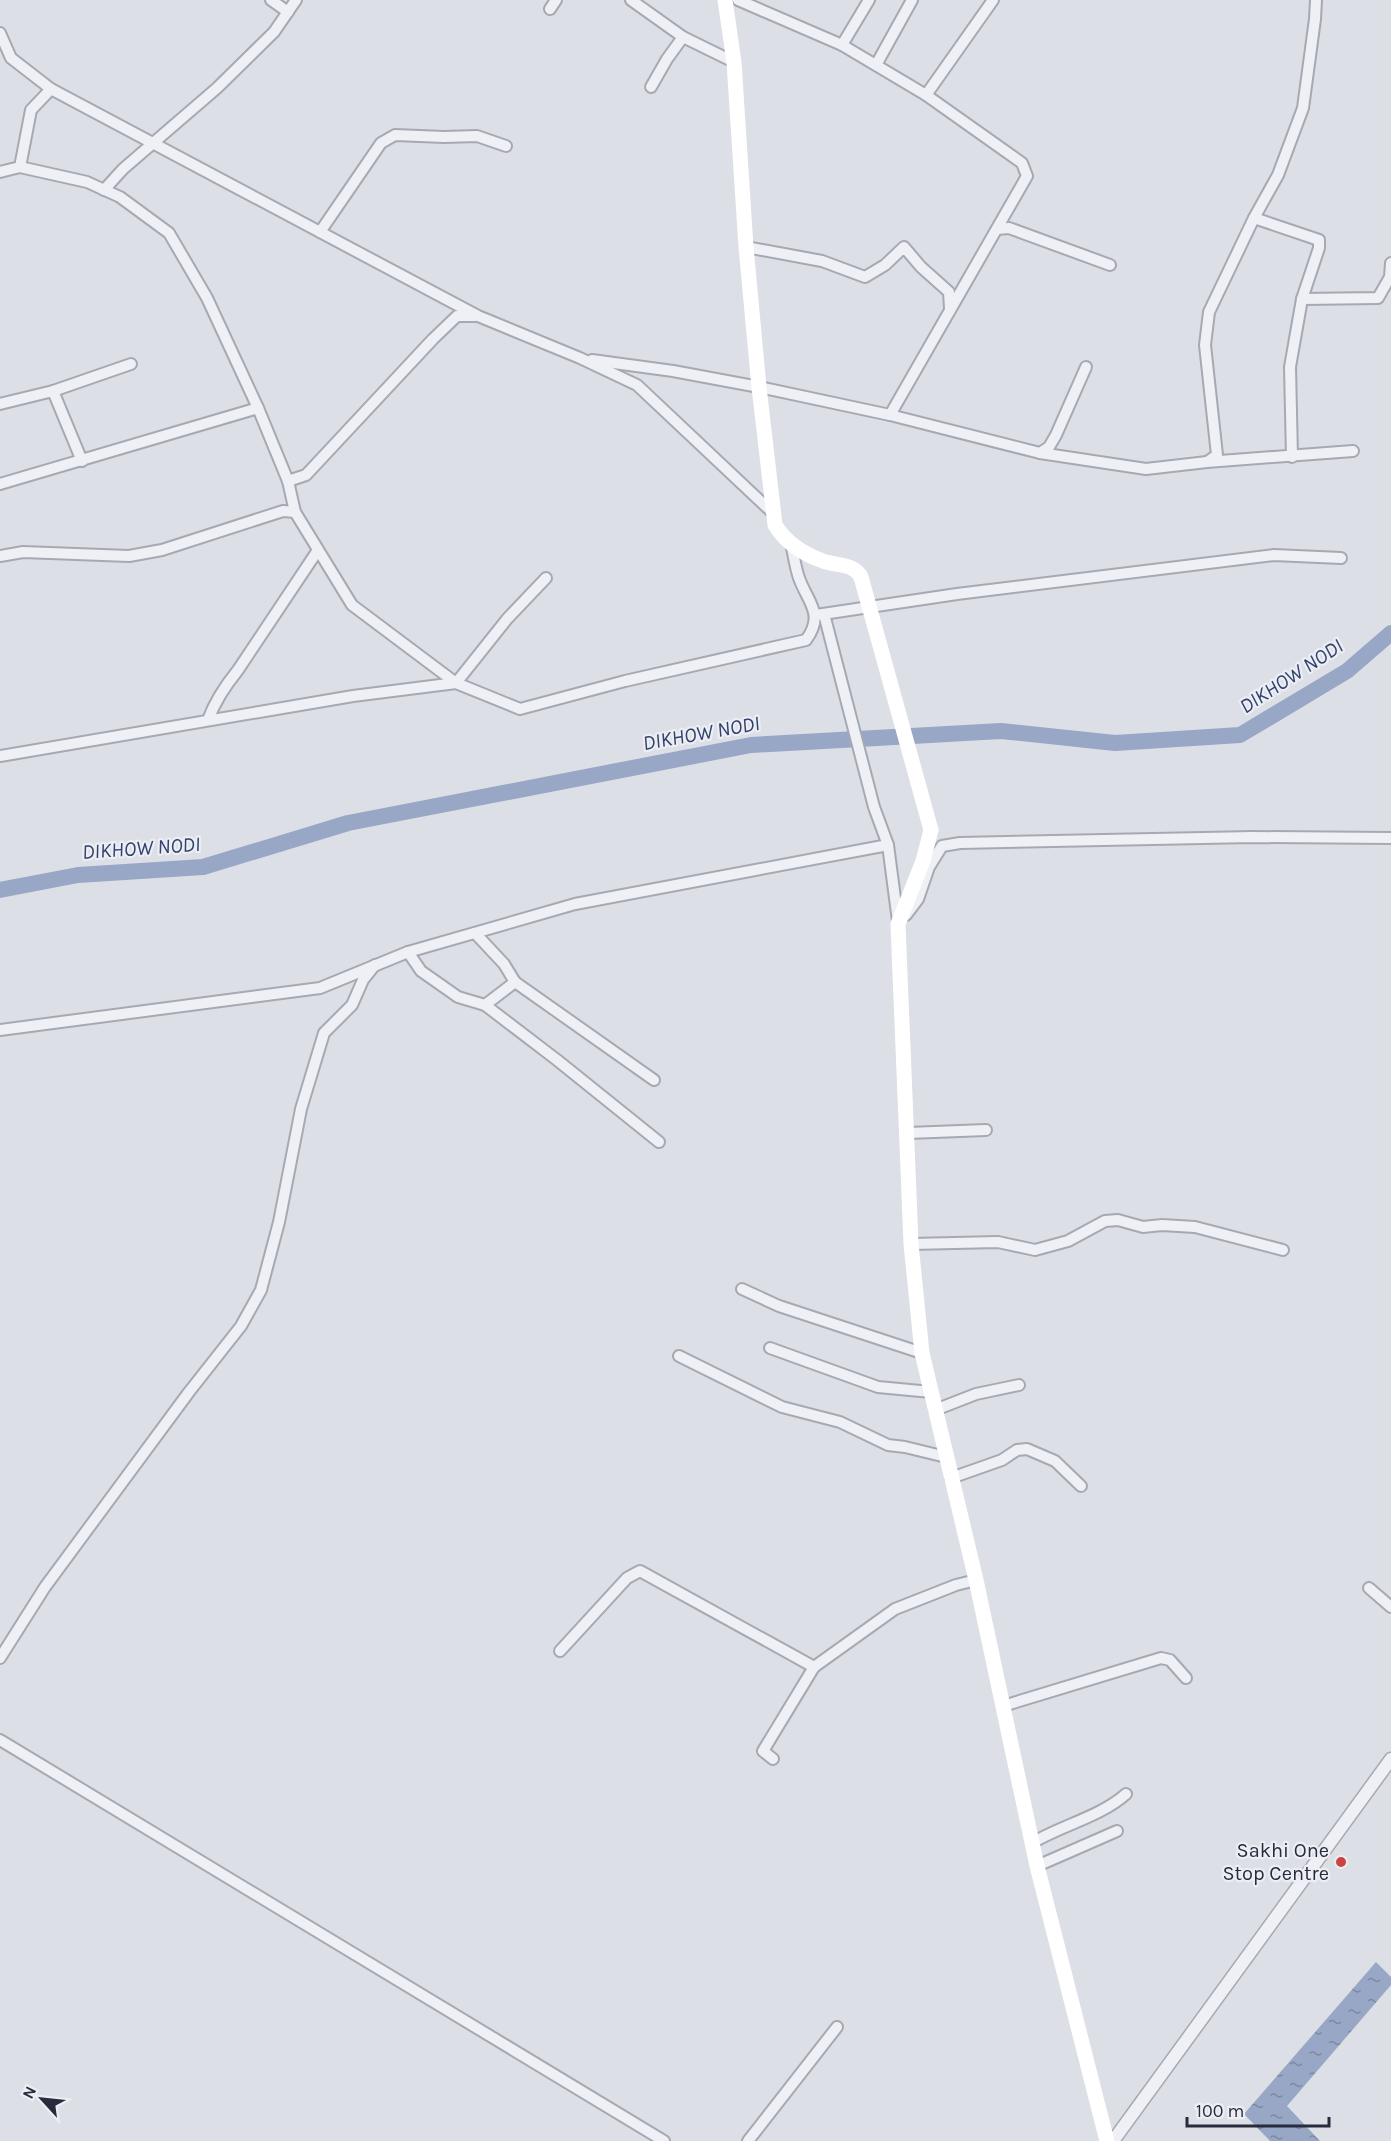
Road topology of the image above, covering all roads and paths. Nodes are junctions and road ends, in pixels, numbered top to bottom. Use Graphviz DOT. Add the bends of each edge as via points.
graph roads {
  1 [pos="270,0"];
  2 [pos="296,0"];
  3 [pos="631,0"];
  4 [pos="725,0"];
  5 [pos="738,0"];
  6 [pos="869,0"];
  7 [pos="912,0"];
  8 [pos="993,0"];
  9 [pos="1316,0"];
  10 [pos="288,12"];
  11 [pos="0,33"];
  12 [pos="683,37"];
  13 [pos="842,45"];
  14 [pos="734,62"];
  15 [pos="876,65"];
  16 [pos="651,87"];
  17 [pos="51,89"];
  18 [pos="926,95"];
  19 [pos="154,142"];
  20 [pos="506,146"];
  21 [pos="20,167"];
  22 [pos="0,172"];
  23 [pos="104,190"];
  24 [pos="1254,218"];
  25 [pos="998,229"];
  26 [pos="320,232"];
  27 [pos="746,247"];
  28 [pos="1391,263"];
  29 [pos="1110,265"];
  30 [pos="1302,299"];
  31 [pos="950,308"];
  32 [pos="478,316"];
  33 [pos="580,358"];
  34 [pos="131,364"];
  35 [pos="1086,367"];
  36 [pos="759,387"];
  37 [pos="53,391"];
  38 [pos="0,404"];
  39 [pos="258,408"];
  40 [pos="890,415"];
  41 [pos="1353,451"];
  42 [pos="1040,453"];
  43 [pos="1292,457"];
  44 [pos="82,461"];
  45 [pos="1207,462"];
  46 [pos="288,481"];
  47 [pos="0,484"];
  48 [pos="295,512"];
  49 [pos="774,514"];
  50 [pos="791,544"];
  51 [pos="318,550"];
  52 [pos="0,556"];
  53 [pos="1341,558"];
  54 [pos="546,578"];
  55 [pos="820,615"];
  56 [pos="456,683"];
  57 [pos="208,720"];
  58 [pos="0,756"];
  59 [pos="1391,838"];
  60 [pos="888,844"];
  61 [pos="898,924"];
  62 [pos="475,933"];
  63 [pos="408,952"];
  64 [pos="376,965"];
  65 [pos="515,982"];
  66 [pos="485,1005"];
  67 [pos="0,1030"];
  68 [pos="654,1080"];
  69 [pos="986,1130"];
  70 [pos="908,1133"];
  71 [pos="659,1142"];
  72 [pos="911,1244"];
  73 [pos="1283,1250"];
  74 [pos="742,1289"];
  75 [pos="770,1348"];
  76 [pos="922,1353"];
  77 [pos="679,1356"];
  78 [pos="1019,1384"];
  79 [pos="931,1392"];
  80 [pos="935,1410"];
  81 [pos="945,1457"];
  82 [pos="951,1478"];
  83 [pos="1081,1486"];
  84 [pos="976,1580"];
  85 [pos="1369,1588"];
  86 [pos="1391,1607"];
  87 [pos="560,1651"];
  88 [pos="0,1658"];
  89 [pos="814,1667"];
  90 [pos="1186,1678"];
  91 [pos="1003,1706"];
  92 [pos="0,1740"];
  93 [pos="773,1759"];
  94 [pos="1391,1759"];
  95 [pos="1126,1794"];
  96 [pos="1117,1831"];
  97 [pos="1032,1843"];
  98 [pos="1037,1866"];
  99 [pos="837,2027"];
  100 [pos="664,2141"];
  101 [pos="748,2141"];
  102 [pos="1107,2141"];
  103 [pos="1113,2141"];
  1 -- 10 [label="street"];
  2 -- 10 [label="street"];
  3 -- 12 [label="street"];
  4 -- 14 [label="main road"];
  5 -- 13 [label="street"];
  6 -- 13 [label="street"];
  7 -- 15 [label="street"];
  8 -- 18 [label="street"];
  9 -- 24 [label="street" via="1303,108 1278,175"];
  10 -- 19 [label="street" via="274,32 218,88"];
  11 -- 17 [label="street" via="10,58"];
  12 -- 14 [label="street"];
  12 -- 16 [label="street"];
  13 -- 15 [label="street"];
  14 -- 27 [label="main road"];
  15 -- 18 [label="street"];
  17 -- 19 [label="street"];
  17 -- 21 [label="street" via="31,110"];
  18 -- 25 [label="street" via="1022,163 1028,176"];
  19 -- 23 [label="street"];
  19 -- 26 [label="street"];
  20 -- 26 [label="street" via="477,136 395,135 381,143"];
  21 -- 22 [label="street"];
  21 -- 23 [label="street" via="87,182"];
  23 -- 39 [label="street" via="169,233 207,298"];
  24 -- 30 [label="street" via="1318,240 1319,248"];
  24 -- 45 [label="street" via="1209,312 1205,345 1217,455"];
  25 -- 29 [label="street" via="1009,228"];
  25 -- 31 [label="street"];
  26 -- 32 [label="street"];
  27 -- 31 [label="street" via="822,261 865,277 904,248 949,292"];
  27 -- 36 [label="main road"];
  28 -- 30 [label="street" via="1390,278 1378,298"];
  30 -- 43 [label="street" via="1290,367"];
  31 -- 40 [label="street"];
  32 -- 33 [label="street"];
  32 -- 46 [label="street" via="457,316 306,475"];
  33 -- 36 [label="street"];
  33 -- 49 [label="street" via="637,385"];
  34 -- 37 [label="street"];
  35 -- 42 [label="street" via="1056,435"];
  36 -- 40 [label="street"];
  36 -- 49 [label="main road"];
  37 -- 38 [label="street"];
  37 -- 44 [label="street"];
  39 -- 44 [label="street"];
  39 -- 46 [label="street"];
  40 -- 42 [label="street"];
  41 -- 43 [label="street"];
  42 -- 45 [label="street" via="1146,470"];
  43 -- 45 [label="street"];
  44 -- 47 [label="street"];
  46 -- 48 [label="street"];
  48 -- 51 [label="street"];
  48 -- 52 [label="street" via="283,511 162,550 129,556 23,552"];
  49 -- 50 [label="main road" via="775,525"];
  50 -- 55 [label="street" via="799,578"];
  50 -- 61 [label="main road, bridge" via="825,562 853,569 861,578 931,830"];
  51 -- 56 [label="street" via="352,605"];
  51 -- 57 [label="street" via="225,686"];
  53 -- 55 [label="street" via="1274,555"];
  54 -- 56 [label="street"];
  55 -- 56 [label="street" via="807,640 520,709"];
  55 -- 60 [label="street" via="827,627 874,807"];
  56 -- 57 [label="street"];
  57 -- 58 [label="street"];
  59 -- 61 [label="street" via="1253,837 942,846 929,867 918,899"];
  60 -- 61 [label="street"];
  60 -- 62 [label="street" via="575,904"];
  61 -- 70 [label="main road"];
  62 -- 63 [label="street"];
  62 -- 65 [label="street"];
  63 -- 64 [label="street"];
  63 -- 66 [label="street" via="422,971 458,997"];
  64 -- 67 [label="street" via="320,988"];
  64 -- 88 [label="street" via="363,980 352,1005 324,1032 301,1109 261,1290 241,1326 45,1587"];
  65 -- 66 [label="street"];
  65 -- 68 [label="street"];
  66 -- 71 [label="street"];
  69 -- 70 [label="street"];
  70 -- 72 [label="main road"];
  72 -- 73 [label="street" via="998,1242 1035,1250 1068,1241 1105,1221 1118,1220 1143,1227 1195,1227"];
  72 -- 76 [label="main road"];
  74 -- 76 [label="street" via="778,1306"];
  75 -- 79 [label="street" via="878,1387"];
  76 -- 79 [label="main road"];
  77 -- 81 [label="street" via="782,1407 840,1422 888,1446"];
  78 -- 80 [label="street" via="976,1394"];
  79 -- 80 [label="main road"];
  80 -- 81 [label="main road"];
  81 -- 82 [label="main road"];
  82 -- 83 [label="street" via="1027,1449 1055,1461"];
  82 -- 84 [label="main road"];
  84 -- 89 [label="street" via="895,1609"];
  84 -- 91 [label="main road"];
  85 -- 86 [label="street"];
  87 -- 89 [label="street" via="627,1578 640,1571"];
  89 -- 93 [label="street" via="763,1751"];
  90 -- 91 [label="street" via="1170,1660 1161,1658"];
  91 -- 97 [label="main road"];
  92 -- 100 [label="street"];
  94 -- 103 [label="street"];
  95 -- 97 [label="street" via="1115,1804"];
  96 -- 98 [label="street"];
  97 -- 98 [label="main road"];
  98 -- 102 [label="main road"];
  99 -- 101 [label="street"];
}
